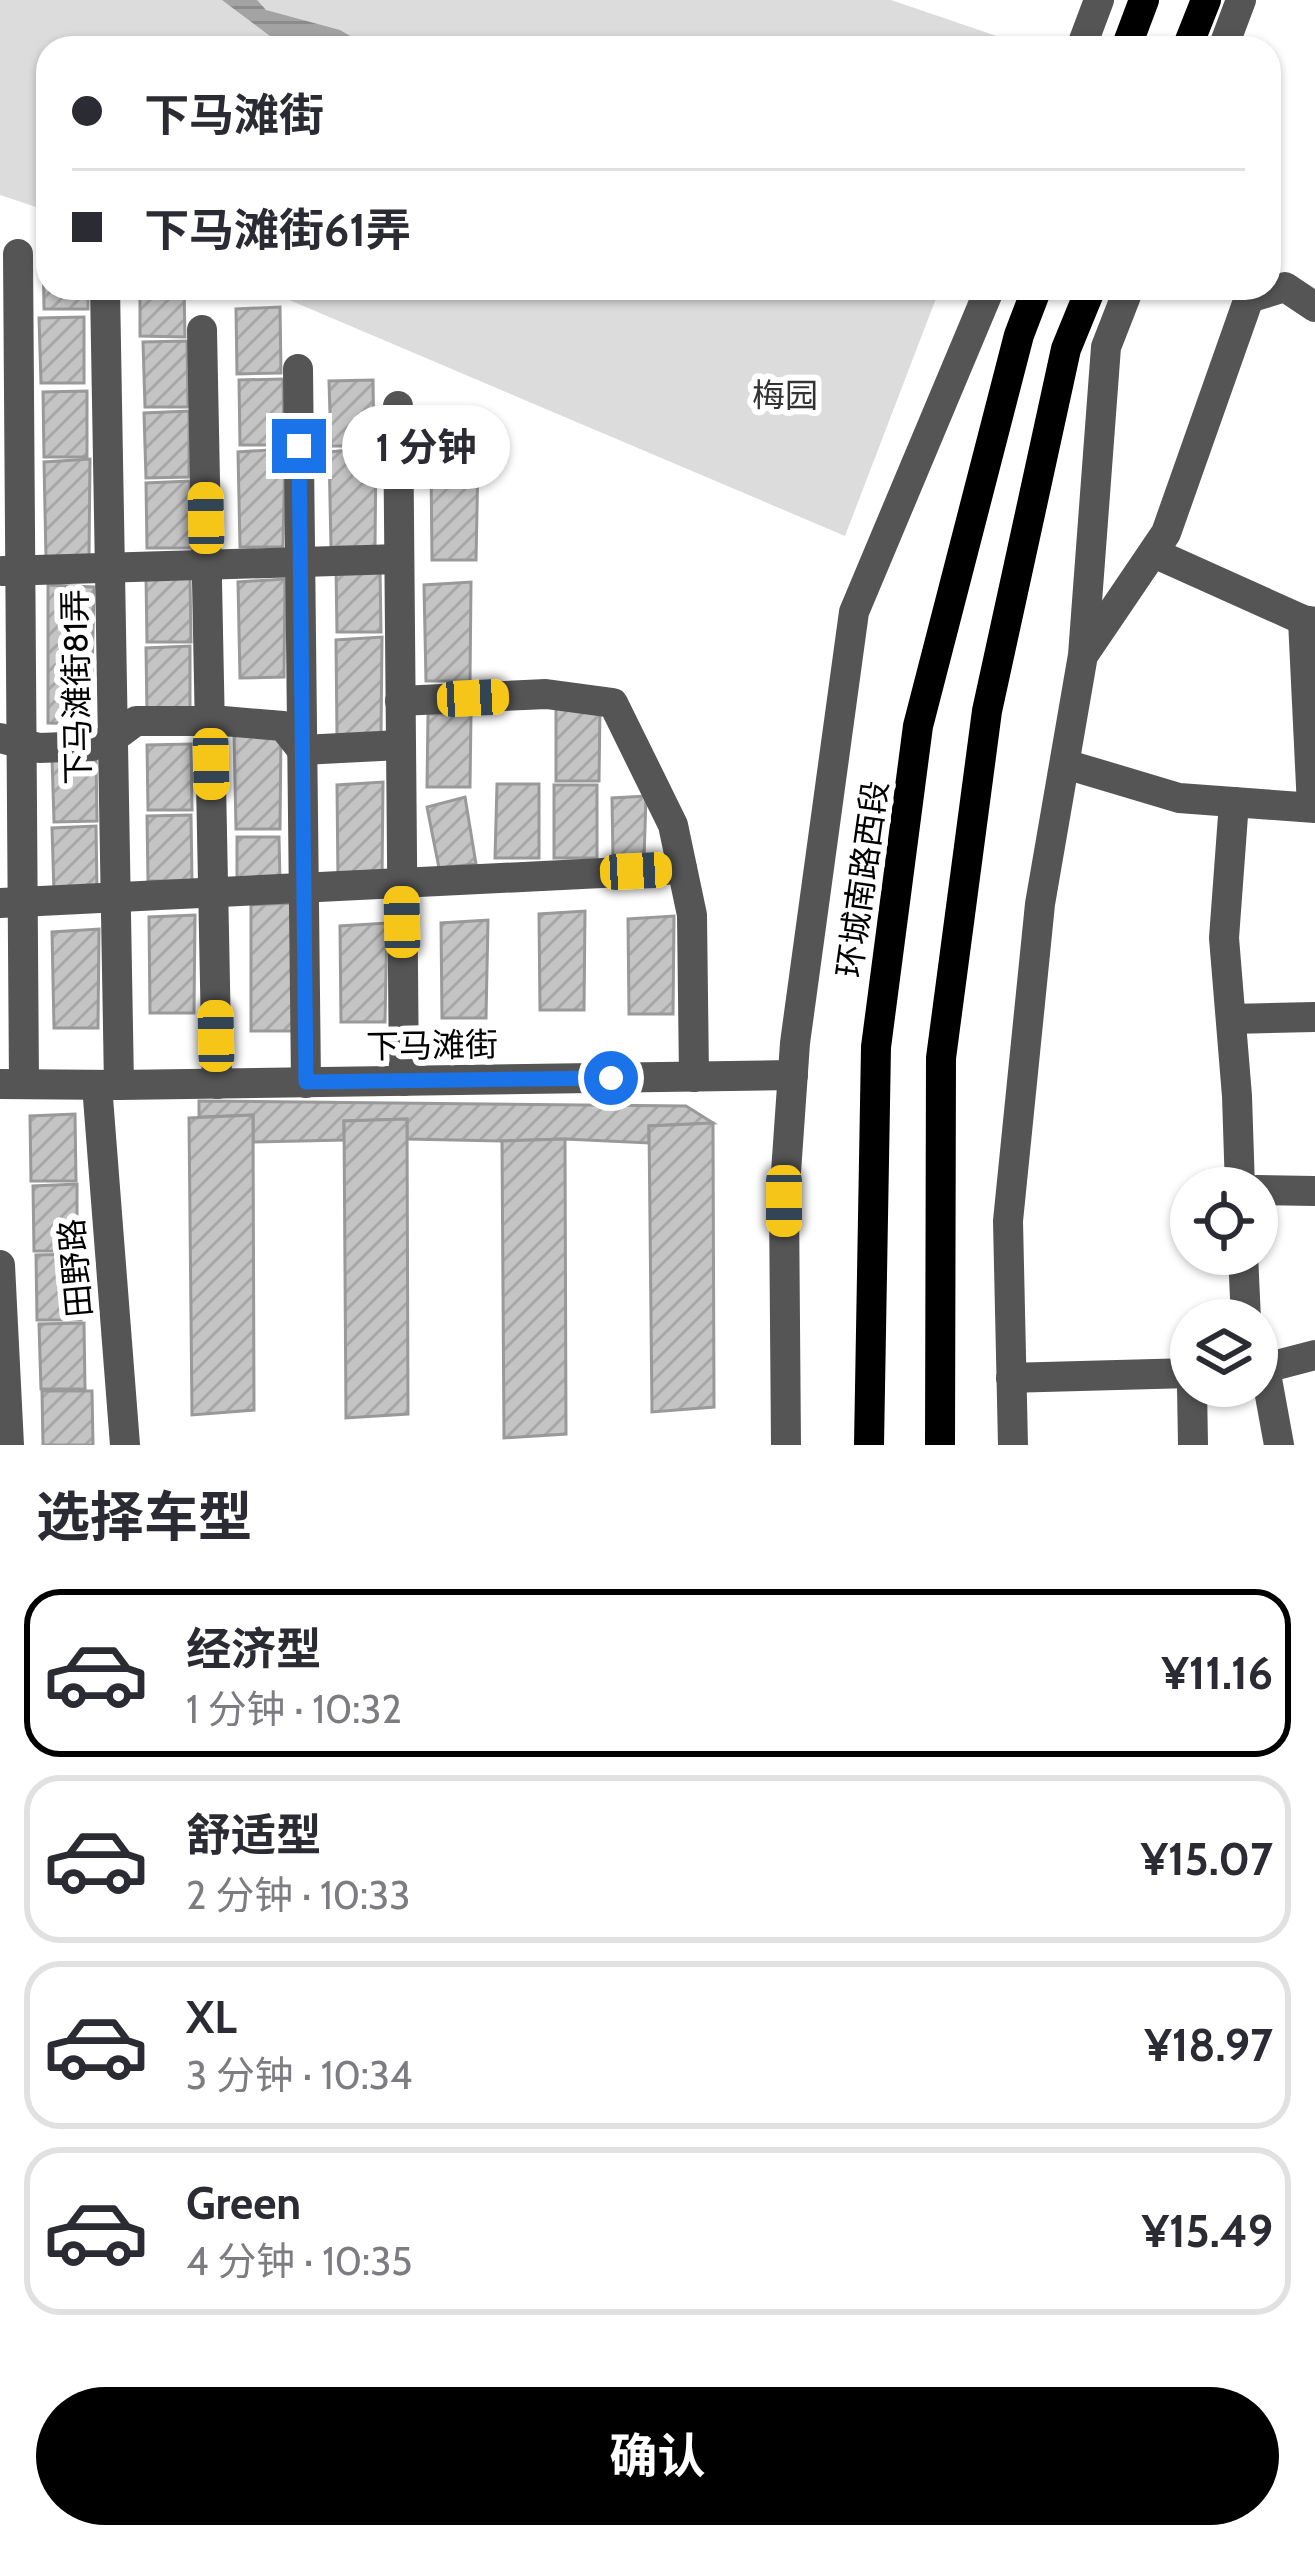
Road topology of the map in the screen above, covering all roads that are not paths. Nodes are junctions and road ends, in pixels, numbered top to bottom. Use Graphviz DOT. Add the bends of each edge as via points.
graph roads {
  1 [pos="1099,0"];
  2 [pos="1144,0"];
  3 [pos="1206,0"];
  4 [pos="1241,0"];
  5 [pos="1086,36"];
  6 [pos="1130,36"];
  7 [pos="1192,36"];
  8 [pos="1227,36"];
  9 [pos="18,254"];
  10 [pos="1281,288"];
  11 [pos="105,300"];
  12 [pos="986,300"];
  13 [pos="1032,300"];
  14 [pos="1086,300"];
  15 [pos="1124,300"];
  16 [pos="1247,300"];
  17 [pos="1315,307"];
  18 [pos="202,331"];
  19 [pos="298,369"];
  20 [pos="398,406"];
  21 [pos="1154,553"];
  22 [pos="399,560"];
  23 [pos="300,562"];
  24 [pos="207,565"];
  25 [pos="110,568"];
  26 [pos="10,571"];
  27 [pos="1309,621"];
  28 [pos="1083,655"];
  29 [pos="400,701"];
  30 [pos="210,722"];
  31 [pos="113,738"];
  32 [pos="11,740"];
  33 [pos="400,745"];
  34 [pos="302,750"];
  35 [pos="1065,764"];
  36 [pos="1234,802"];
  37 [pos="1314,807"];
  38 [pos="682,868"];
  39 [pos="402,883"];
  40 [pos="304,888"];
  41 [pos="213,892"];
  42 [pos="116,897"];
  43 [pos="11,903"];
  44 [pos="1315,1017"];
  45 [pos="1231,1019"];
  46 [pos="793,1076"];
  47 [pos="694,1077"];
  48 [pos="404,1081"];
  49 [pos="306,1082"];
  50 [pos="12,1084"];
  51 [pos="217,1084"];
  52 [pos="108,1085"];
  53 [pos="1240,1167"];
  54 [pos="1278,1190"];
  55 [pos="1315,1191"];
  56 [pos="0,1264"];
  57 [pos="1315,1355"];
  58 [pos="1278,1365"];
  59 [pos="1170,1373"];
  60 [pos="1011,1378"];
  61 [pos="1192,1407"];
  62 [pos="1270,1407"];
  63 [pos="9,1445"];
  64 [pos="125,1445"];
  65 [pos="786,1445"];
  66 [pos="869,1445"];
  67 [pos="940,1445"];
  68 [pos="1013,1445"];
  69 [pos="1193,1445"];
  70 [pos="1279,1445"];
  1 -- 5 [label="street"];
  2 -- 6 [label="main road"];
  3 -- 7 [label="main road"];
  4 -- 8 [label="street"];
  9 -- 26 [label="street"];
  10 -- 17 [label="street"];
  11 -- 25 [label="street, 下马滩街81弄"];
  12 -- 46 [label="street" via="854,612"];
  13 -- 66 [label="main road, 环城南路西段" via="915,749 876,1047"];
  14 -- 67 [label="main road" via="1066,349 987,710 941,1058"];
  15 -- 28 [label="street" via="1106,346"];
  16 -- 21 [label="street"];
  18 -- 24 [label="street"];
  19 -- 23 [label="street"];
  20 -- 22 [label="street"];
  21 -- 27 [label="street"];
  21 -- 28 [label="street"];
  22 -- 23 [label="street"];
  22 -- 29 [label="street"];
  23 -- 24 [label="street"];
  23 -- 34 [label="street"];
  24 -- 25 [label="street"];
  24 -- 30 [label="street"];
  25 -- 26 [label="street"];
  25 -- 31 [label="street, 下马滩街81弄"];
  26 -- 32 [label="street"];
  27 -- 37 [label="street"];
  28 -- 35 [label="street"];
  29 -- 33 [label="street"];
  29 -- 38 [label="street" via="546,694 613,703 673,825"];
  30 -- 31 [label="street" via="136,722"];
  30 -- 34 [label="street" via="283,726"];
  30 -- 41 [label="street"];
  31 -- 32 [label="street" via="38,748"];
  31 -- 42 [label="street, 下马滩街81弄"];
  32 -- 43 [label="street"];
  33 -- 34 [label="street"];
  33 -- 39 [label="street"];
  34 -- 40 [label="street"];
  35 -- 36 [label="street" via="1179,798"];
  35 -- 60 [label="street" via="1040,904 1008,1221"];
  36 -- 37 [label="street"];
  36 -- 45 [label="street" via="1224,938"];
  38 -- 39 [label="street"];
  38 -- 47 [label="street" via="692,914"];
  39 -- 40 [label="street"];
  39 -- 48 [label="street"];
  40 -- 41 [label="street"];
  40 -- 49 [label="street"];
  41 -- 42 [label="street"];
  41 -- 51 [label="street"];
  42 -- 43 [label="street"];
  42 -- 52 [label="street, 下马滩街81弄"];
  43 -- 50 [label="street"];
  44 -- 45 [label="street"];
  45 -- 53 [label="street"];
  46 -- 47 [label="street, 下马滩街"];
  46 -- 65 [label="street" via="784,1201"];
  47 -- 48 [label="street, 下马滩街"];
  48 -- 49 [label="street, 下马滩街"];
  49 -- 51 [label="street, 下马滩街"];
  50 -- 52 [label="street, 下马滩街"];
  51 -- 52 [label="street, 下马滩街"];
  52 -- 64 [label="street, 田野路"];
  54 -- 55 [label="street"];
  56 -- 63 [label="street"];
  57 -- 58 [label="street"];
  59 -- 60 [label="street"];
  60 -- 68 [label="street"];
  61 -- 69 [label="street"];
  62 -- 70 [label="street"];
}
